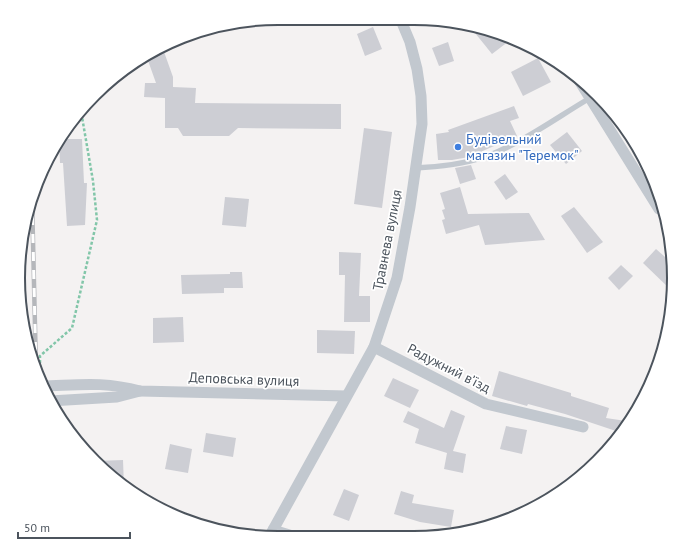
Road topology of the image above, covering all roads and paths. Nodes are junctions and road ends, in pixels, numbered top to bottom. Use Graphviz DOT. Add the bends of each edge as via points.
graph roads {
  1 [pos="403,25"];
  2 [pos="587,94"];
  3 [pos="590,98"];
  4 [pos="83,117"];
  5 [pos="415,168"];
  6 [pos="656,204"];
  7 [pos="374,347"];
  8 [pos="40,364"];
  9 [pos="49,386"];
  10 [pos="140,391"];
  11 [pos="346,396"];
  12 [pos="57,400"];
  13 [pos="583,427"];
  14 [pos="274,531"];
  1 -- 5 [label="street, Травнева вулиця" via="417,69 421,96 422,124"];
  2 -- 3 [label="street"];
  3 -- 5 [label="lane" via="526,137 485,156 450,165"];
  3 -- 6 [label="street"];
  4 -- 8 [label="path" via="97,220 72,328 40,356"];
  5 -- 7 [label="street, Травнева вулиця" via="397,278"];
  7 -- 11 [label="street, Травнева вулиця"];
  7 -- 13 [label="street, Радужний в’їзд" via="486,404"];
  9 -- 10 [label="street, Деповська вулиця" via="92,383 118,385"];
  10 -- 11 [label="street, Деповська вулиця"];
  10 -- 12 [label="street, Деповська вулиця" via="118,396"];
  11 -- 14 [label="street, Травнева вулиця"];
}
